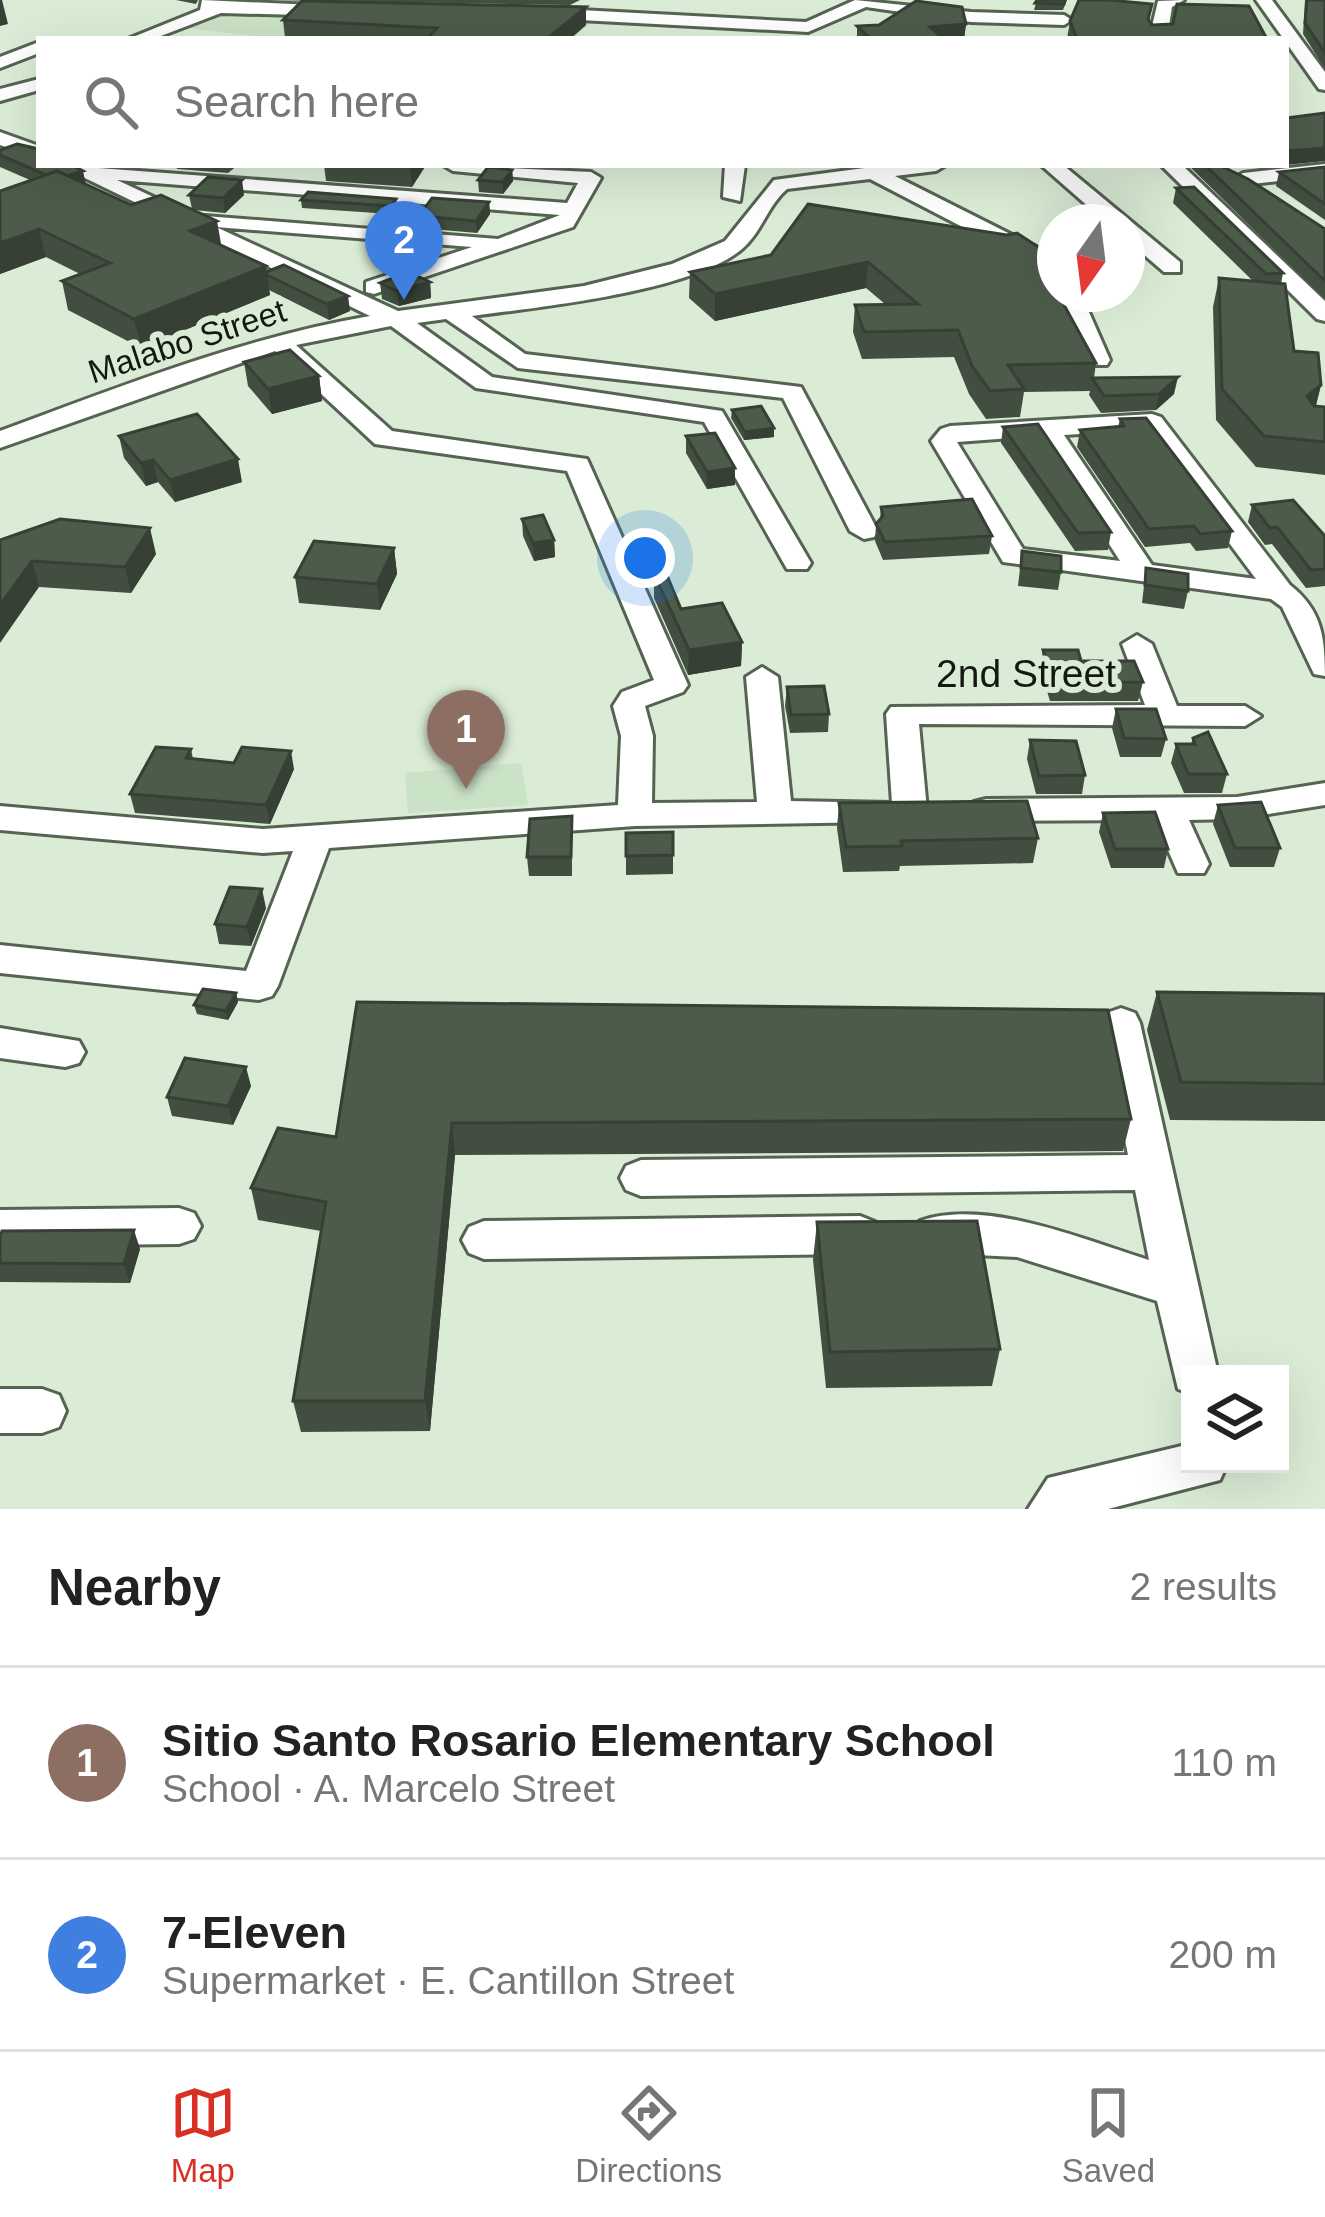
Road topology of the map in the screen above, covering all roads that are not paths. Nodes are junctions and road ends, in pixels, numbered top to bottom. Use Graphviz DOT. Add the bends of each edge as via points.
graph roads {
  1 [pos="998,0"];
  2 [pos="1074,0"];
  3 [pos="1176,0"];
  4 [pos="1264,0"];
  5 [pos="867,1"];
  6 [pos="212,5"];
  7 [pos="910,8"];
  8 [pos="361,11"];
  9 [pos="522,12"];
  10 [pos="971,17"];
  11 [pos="1064,20"];
  12 [pos="885,29"];
  13 [pos="144,36"];
  14 [pos="972,36"];
  15 [pos="1061,36"];
  16 [pos="1159,36"];
  17 [pos="36,48"];
  18 [pos="0,63"];
  19 [pos="1325,85"];
  20 [pos="36,86"];
  21 [pos="0,98"];
  22 [pos="36,104"];
  23 [pos="0,135"];
  24 [pos="36,135"];
  25 [pos="36,152"];
  26 [pos="76,168"];
  27 [pos="485,168"];
  28 [pos="735,168"];
  29 [pos="912,168"];
  30 [pos="1056,168"];
  31 [pos="1174,168"];
  32 [pos="873,173"];
  33 [pos="1321,173"];
  34 [pos="733,197"];
  35 [pos="1272,198"];
  36 [pos="1098,204"];
  37 [pos="576,210"];
  38 [pos="175,218"];
  39 [pos="503,243"];
  40 [pos="1145,244"];
  41 [pos="1037,255"];
  42 [pos="1172,267"];
  43 [pos="350,296"];
  44 [pos="452,312"];
  45 [pos="1078,312"];
  46 [pos="1325,314"];
  47 [pos="398,320"];
  48 [pos="281,344"];
  49 [pos="1098,360"];
  50 [pos="1045,425"];
  51 [pos="0,440"];
  52 [pos="864,531"];
  53 [pos="797,563"];
  54 [pos="1143,574"];
  55 [pos="1280,591"];
  56 [pos="1137,644"];
  57 [pos="1325,667"];
  58 [pos="761,677"];
  59 [pos="1165,716"];
  60 [pos="1245,716"];
  61 [pos="1325,794"];
  62 [pos="1167,808"];
  63 [pos="910,810"];
  64 [pos="775,813"];
  65 [pos="635,815"];
  66 [pos="0,818"];
  67 [pos="316,836"];
  68 [pos="1191,864"];
  69 [pos="0,959"];
  70 [pos="1121,1023"];
  71 [pos="0,1043"];
  72 [pos="65,1052"];
  73 [pos="1152,1172"];
  74 [pos="641,1178"];
  75 [pos="179,1226"];
  76 [pos="0,1228"];
  77 [pos="484,1240"];
  78 [pos="1178,1288"];
  79 [pos="1193,1365"];
  80 [pos="1181,1469"];
  81 [pos="1052,1508"];
  1 -- 10 [label="street"];
  2 -- 11 [label="street"];
  3 -- 16 [label="street" via="1164,4"];
  4 -- 19 [label="street"];
  5 -- 7 [label="street"];
  5 -- 9 [label="street" via="808,27"];
  6 -- 8 [label="street"];
  6 -- 13 [label="street"];
  7 -- 10 [label="street"];
  7 -- 12 [label="street"];
  10 -- 11 [label="street"];
  10 -- 14 [label="street"];
  11 -- 15 [label="street"];
  17 -- 18 [label="street"];
  20 -- 21 [label="street"];
  21 -- 22 [label="street"];
  23 -- 24 [label="street"];
  23 -- 25 [label="street"];
  26 -- 37 [label="street"];
  26 -- 38 [label="street"];
  27 -- 37 [label="street" via="591,178"];
  28 -- 34 [label="street"];
  29 -- 32 [label="street, Malabo Street"];
  30 -- 36 [label="street"];
  31 -- 46 [label="street"];
  32 -- 41 [label="street"];
  32 -- 44 [label="street, Malabo Street" via="781,184 730,248 677,268"];
  33 -- 35 [label="street" via="1235,175"];
  37 -- 39 [label="street" via="566,223"];
  38 -- 39 [label="street"];
  38 -- 43 [label="street"];
  39 -- 43 [label="street"];
  40 -- 42 [label="street"];
  43 -- 47 [label="street"];
  44 -- 47 [label="street, Malabo Street"];
  44 -- 52 [label="street" via="518,361 792,392"];
  45 -- 49 [label="street"];
  47 -- 48 [label="street, Malabo Street"];
  47 -- 53 [label="street" via="496,387 713,416"];
  48 -- 51 [label="street, Malabo Street"];
  48 -- 65 [label="street" via="396,442 578,465 672,685 629,706 637,736"];
  50 -- 54 [label="street"];
  50 -- 54 [label="street" via="944,441 1007,552"];
  50 -- 55 [label="street" via="1156,424"];
  54 -- 55 [label="street"];
  55 -- 57 [label="street" via="1295,603"];
  56 -- 59 [label="street"];
  58 -- 64 [label="street"];
  59 -- 60 [label="street, 2nd Street"];
  59 -- 63 [label="street, 2nd Street" via="902,715"];
  61 -- 62 [label="street" via="1237,808"];
  62 -- 63 [label="street"];
  62 -- 68 [label="street"];
  63 -- 64 [label="street"];
  64 -- 65 [label="street"];
  65 -- 67 [label="street"];
  66 -- 67 [label="street" via="263,841"];
  67 -- 69 [label="street" via="255,988"];
  70 -- 73 [label="street"];
  71 -- 72 [label="street"];
  73 -- 74 [label="street"];
  73 -- 78 [label="street"];
  75 -- 76 [label="street"];
  77 -- 78 [label="street" via="991,1234"];
  78 -- 79 [label="street"];
  80 -- 81 [label="street" via="1065,1495"];
}
